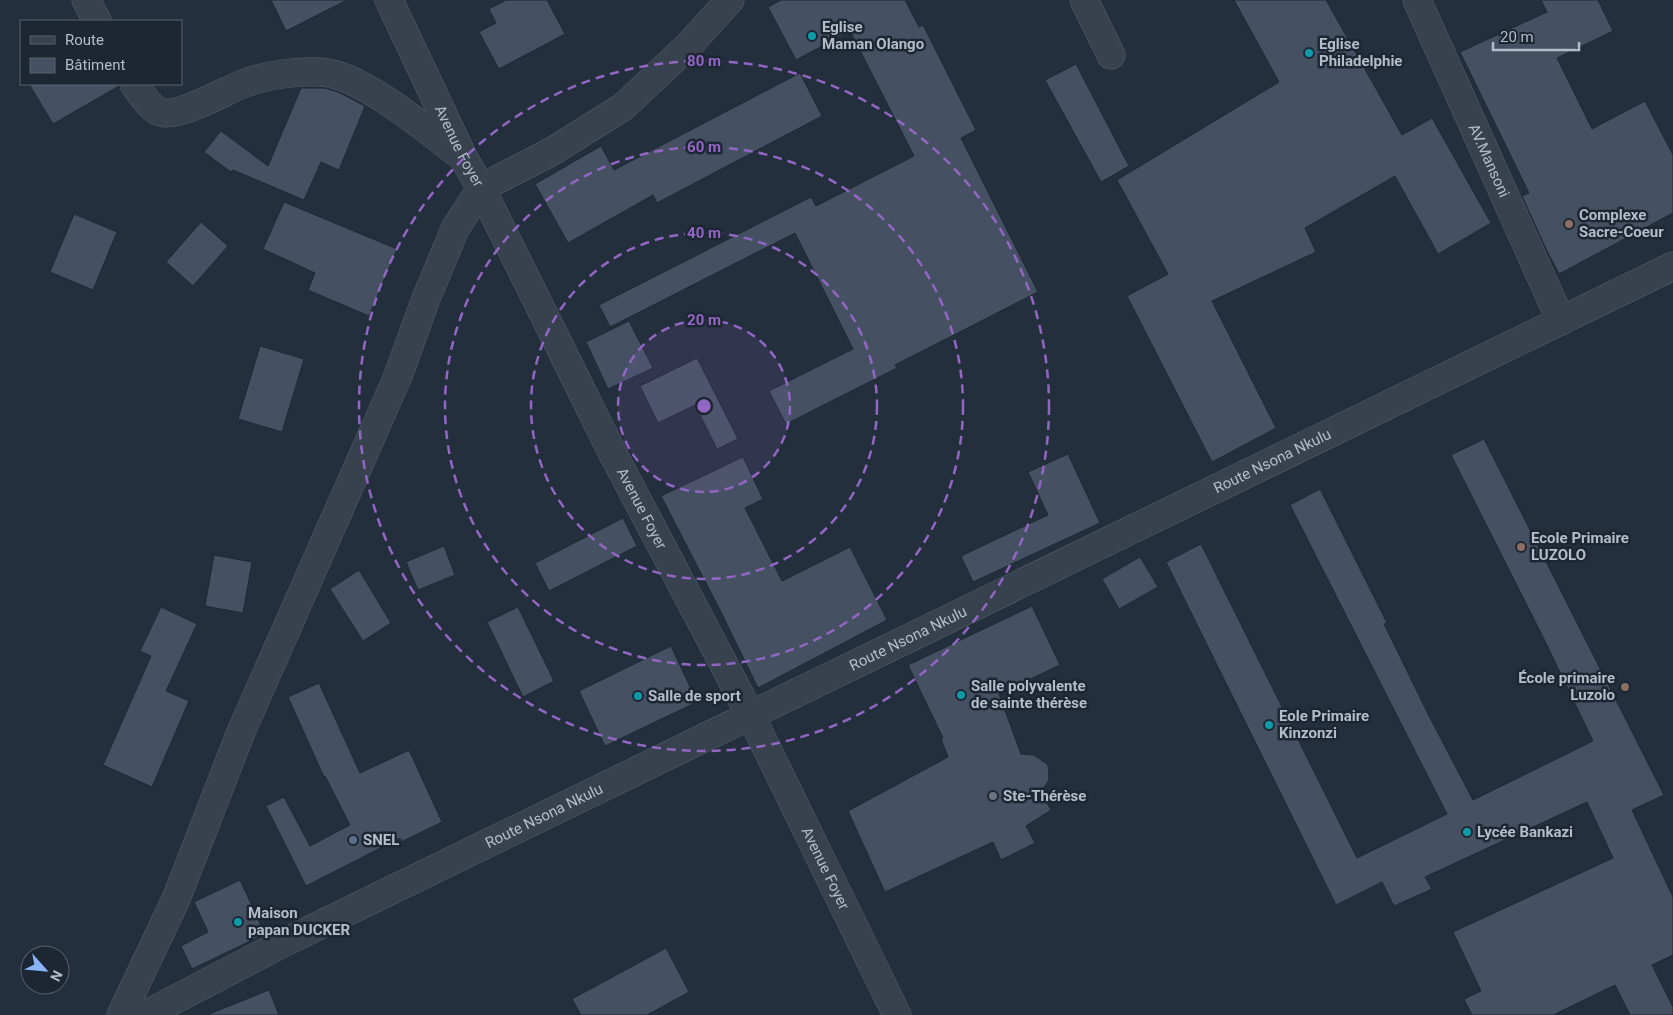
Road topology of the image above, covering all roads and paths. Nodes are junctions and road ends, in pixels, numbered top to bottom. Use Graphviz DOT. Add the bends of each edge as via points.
graph roads {
  1 [pos="86,0"];
  2 [pos="389,0"];
  3 [pos="730,0"];
  4 [pos="1084,0"];
  5 [pos="1417,0"];
  6 [pos="96,20"];
  7 [pos="1111,55"];
  8 [pos="135,85"];
  9 [pos="463,157"];
  10 [pos="481,188"];
  11 [pos="1673,266"];
  12 [pos="1561,321"];
  13 [pos="751,716"];
  14 [pos="121,1015"];
  15 [pos="146,1015"];
  16 [pos="897,1015"];
  1 -- 6 [label="street"];
  2 -- 9 [label="street, Avenue Foyer"];
  3 -- 10 [label="street" via="689,45 623,107 551,152"];
  4 -- 7 [label="street"];
  5 -- 12 [label="street, AV.Mansoni"];
  8 -- 9 [label="street" via="146,101 160,112 179,112 246,82 306,71 330,73 361,85"];
  9 -- 10 [label="street, Avenue Foyer"];
  10 -- 13 [label="street, Avenue Foyer" via="612,452"];
  10 -- 14 [label="street" via="455,229 424,302 398,376 241,732 176,899"];
  11 -- 12 [label="street, Route Nsona Nkulu"];
  12 -- 13 [label="street, Route Nsona Nkulu"];
  13 -- 15 [label="street, Route Nsona Nkulu" via="285,942"];
  13 -- 16 [label="street, Avenue Foyer"];
}
